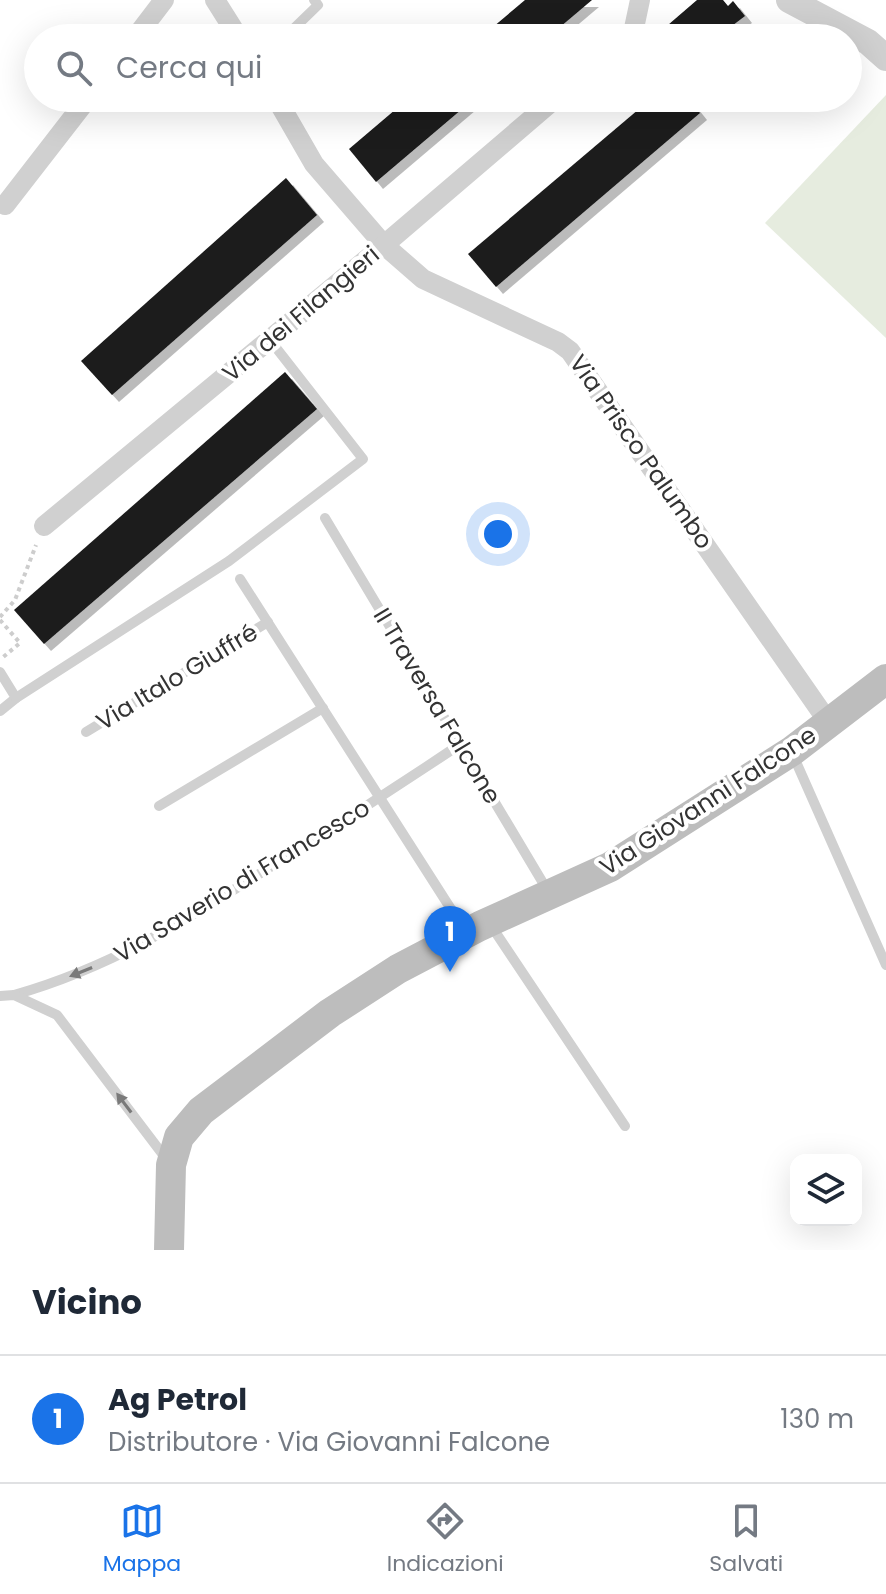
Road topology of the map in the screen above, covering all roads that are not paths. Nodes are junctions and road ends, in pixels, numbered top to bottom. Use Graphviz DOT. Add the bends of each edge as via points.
graph roads {
  1 [pos="164,0"];
  2 [pos="215,0"];
  3 [pos="314,0"];
  4 [pos="640,0"];
  5 [pos="789,0"];
  6 [pos="146,24"];
  7 [pos="230,24"];
  8 [pos="298,24"];
  9 [pos="635,24"];
  10 [pos="834,24"];
  11 [pos="862,39"];
  12 [pos="886,58"];
  13 [pos="77,112"];
  14 [pos="284,112"];
  15 [pos="540,112"];
  16 [pos="5,205"];
  17 [pos="384,245"];
  18 [pos="270,340"];
  19 [pos="325,518"];
  20 [pos="44,526"];
  21 [pos="240,579"];
  22 [pos="268,622"];
  23 [pos="0,672"];
  24 [pos="886,679"];
  25 [pos="16,698"];
  26 [pos="323,708"];
  27 [pos="0,711"];
  28 [pos="829,723"];
  29 [pos="86,732"];
  30 [pos="459,745"];
  31 [pos="792,751"];
  32 [pos="382,797"];
  33 [pos="159,806"];
  34 [pos="550,894"];
  35 [pos="478,928"];
  36 [pos="886,965"];
  37 [pos="14,995"];
  38 [pos="0,996"];
  39 [pos="625,1126"];
  40 [pos="171,1165"];
  41 [pos="169,1250"];
  1 -- 6 [label="street"];
  2 -- 7 [label="street"];
  3 -- 8 [label="lane" via="318,5"];
  4 -- 9 [label="street"];
  5 -- 10 [label="street"];
  11 -- 12 [label="street"];
  13 -- 16 [label="street"];
  14 -- 17 [label="street, Via Prisco Palumbo" via="314,164"];
  15 -- 17 [label="street, Via dei Filangieri"];
  17 -- 18 [label="street, Via dei Filangieri"];
  17 -- 28 [label="street, Via Prisco Palumbo" via="423,279 570,351"];
  18 -- 20 [label="street, Via dei Filangieri"];
  18 -- 25 [label="lane" via="363,459 229,561"];
  19 -- 30 [label="lane, II Traversa Falcone"];
  21 -- 22 [label="lane, Via Italo Giuffré"];
  22 -- 26 [label="lane, Via Italo Giuffré"];
  22 -- 29 [label="lane, Via Italo Giuffré"];
  23 -- 25 [label="lane"];
  24 -- 28 [label="main road, Via Giovanni Falcone"];
  25 -- 27 [label="lane"];
  26 -- 32 [label="lane, Via Italo Giuffré"];
  26 -- 33 [label="lane"];
  28 -- 31 [label="main road, Via Giovanni Falcone"];
  30 -- 32 [label="lane, Via Saverio di Francesco"];
  30 -- 34 [label="lane, II Traversa Falcone"];
  31 -- 34 [label="main road, Via Giovanni Falcone" via="610,867"];
  31 -- 36 [label="lane"];
  32 -- 35 [label="lane, Via Italo Giuffré"];
  32 -- 37 [label="lane, Via Saverio di Francesco, one-way" via="167,932 116,958"];
  34 -- 35 [label="main road, Via Giovanni Falcone"];
  35 -- 39 [label="lane, Via Italo Giuffré"];
  35 -- 40 [label="main road, Via Giovanni Falcone" via="398,969 330,1013 201,1111 179,1137"];
  37 -- 38 [label="lane, Via Saverio di Francesco"];
  40 -- 37 [label="lane, one-way" via="57,1015"];
  40 -- 41 [label="main road, Via Giovanni Falcone"];
}
